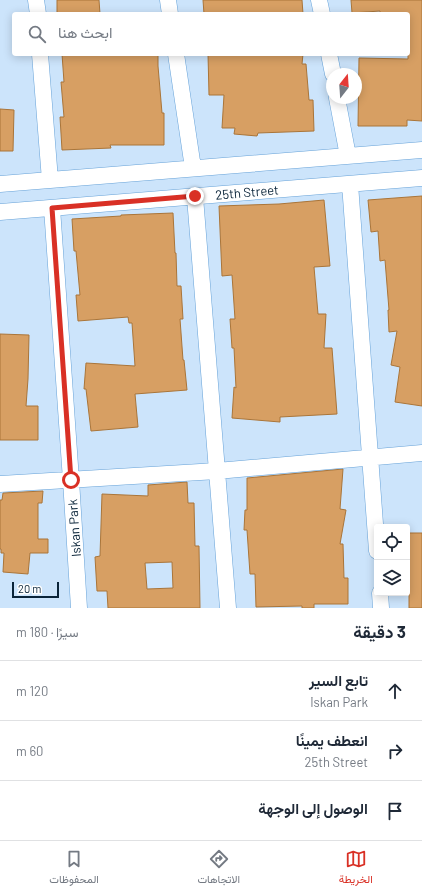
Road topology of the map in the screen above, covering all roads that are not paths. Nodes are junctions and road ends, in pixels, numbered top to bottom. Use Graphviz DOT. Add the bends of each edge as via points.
graph roads {
  1 [pos="36,0"];
  2 [pos="168,0"];
  3 [pos="319,0"];
  4 [pos="38,12"];
  5 [pos="170,12"];
  6 [pos="322,12"];
  7 [pos="40,56"];
  8 [pos="176,56"];
  9 [pos="329,56"];
  10 [pos="332,68"];
  11 [pos="338,104"];
  12 [pos="422,150"];
  13 [pos="348,156"];
  14 [pos="193,168"];
  15 [pos="422,178"];
  16 [pos="50,180"];
  17 [pos="0,184"];
  18 [pos="350,184"];
  19 [pos="195,196"];
  20 [pos="52,208"];
  21 [pos="0,212"];
  22 [pos="422,453"];
  23 [pos="370,457"];
  24 [pos="217,471"];
  25 [pos="71,480"];
  26 [pos="0,484"];
  27 [pos="375,524"];
  28 [pos="380,596"];
  29 [pos="79,608"];
  30 [pos="228,608"];
  31 [pos="381,608"];
  1 -- 4 [label="street"];
  2 -- 5 [label="street"];
  3 -- 6 [label="street"];
  7 -- 16 [label="street"];
  8 -- 14 [label="street"];
  9 -- 10 [label="street"];
  11 -- 13 [label="street"];
  12 -- 13 [label="street"];
  13 -- 14 [label="street"];
  14 -- 16 [label="street"];
  15 -- 18 [label="street, 25th Street"];
  16 -- 17 [label="street"];
  18 -- 19 [label="street, 25th Street"];
  18 -- 23 [label="street"];
  19 -- 20 [label="street, 25th Street"];
  19 -- 24 [label="street"];
  20 -- 21 [label="street, 25th Street"];
  20 -- 25 [label="street, Iskan Park"];
  22 -- 23 [label="street"];
  23 -- 24 [label="street"];
  23 -- 27 [label="street"];
  24 -- 25 [label="street"];
  24 -- 30 [label="street"];
  25 -- 26 [label="street"];
  25 -- 29 [label="street, Iskan Park"];
  28 -- 31 [label="street"];
}
